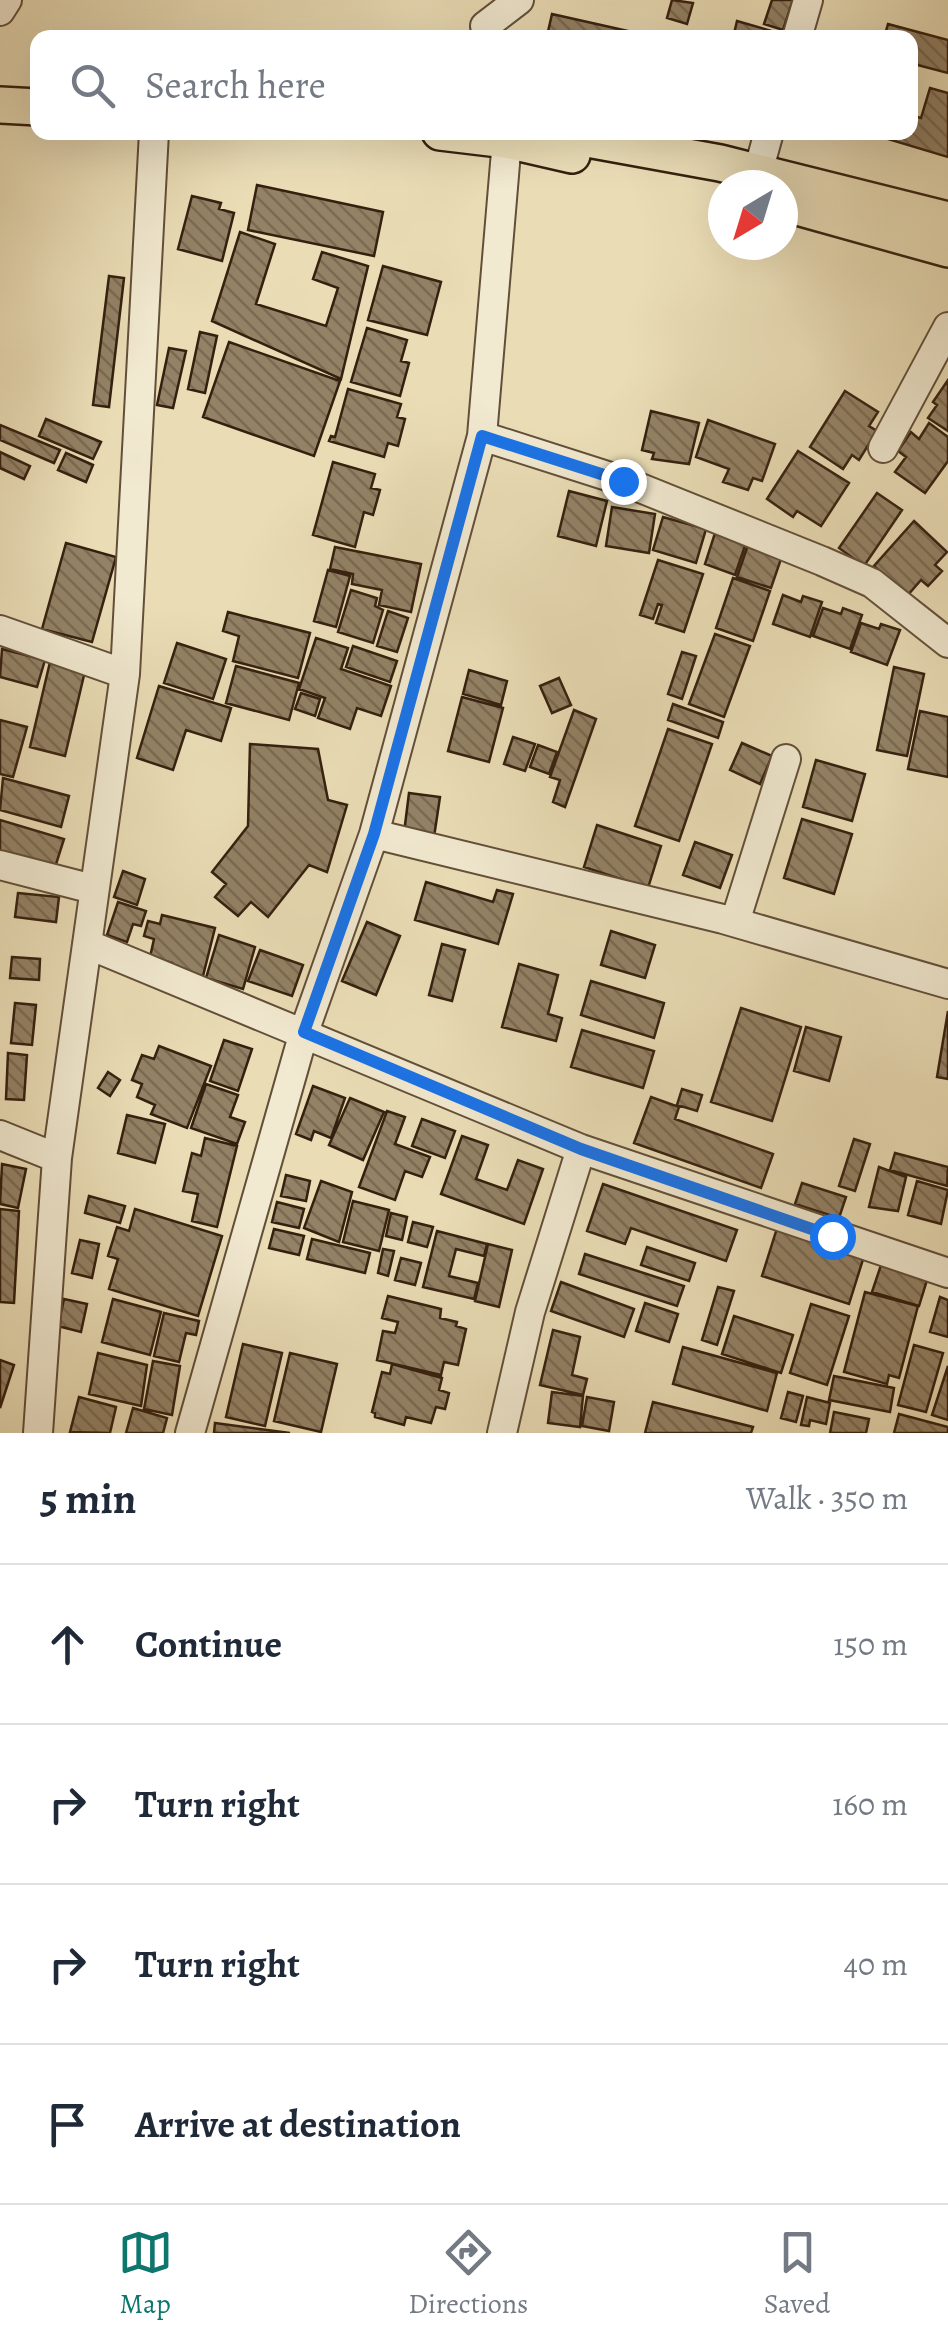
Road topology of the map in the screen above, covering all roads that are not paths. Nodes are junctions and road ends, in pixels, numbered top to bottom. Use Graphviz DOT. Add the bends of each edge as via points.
graph roads {
  1 [pos="7,0"];
  2 [pos="519,0"];
  3 [pos="808,0"];
  4 [pos="0,11"];
  5 [pos="485,21"];
  6 [pos="799,30"];
  7 [pos="30,85"];
  8 [pos="0,86"];
  9 [pos="0,105"];
  10 [pos="30,107"];
  11 [pos="154,140"];
  12 [pos="507,140"];
  13 [pos="601,140"];
  14 [pos="767,140"];
  15 [pos="748,170"];
  16 [pos="759,170"];
  17 [pos="798,182"];
  18 [pos="708,185"];
  19 [pos="798,207"];
  20 [pos="948,220"];
  21 [pos="948,249"];
  22 [pos="948,327"];
  23 [pos="482,436"];
  24 [pos="882,448"];
  25 [pos="0,630"];
  26 [pos="948,643"];
  27 [pos="125,674"];
  28 [pos="786,758"];
  29 [pos="374,834"];
  30 [pos="0,864"];
  31 [pos="93,889"];
  32 [pos="735,922"];
  33 [pos="87,944"];
  34 [pos="948,984"];
  35 [pos="304,1032"];
  36 [pos="0,1135"];
  37 [pos="581,1149"];
  38 [pos="57,1158"];
  39 [pos="948,1273"];
  40 [pos="38,1433"];
  41 [pos="190,1433"];
  42 [pos="502,1433"];
  1 -- 4 [label="street"];
  2 -- 5 [label="street"];
  3 -- 6 [label="street"];
  7 -- 8 [label="main road"];
  9 -- 10 [label="main road"];
  11 -- 27 [label="street"];
  12 -- 18 [label="main road"];
  12 -- 23 [label="street"];
  13 -- 15 [label="main road"];
  14 -- 16 [label="street"];
  17 -- 20 [label="main road"];
  19 -- 21 [label="main road"];
  22 -- 24 [label="street"];
  23 -- 26 [label="street" via="623,481 872,583"];
  23 -- 29 [label="street"];
  25 -- 27 [label="street"];
  27 -- 31 [label="street"];
  28 -- 32 [label="street"];
  29 -- 32 [label="street"];
  29 -- 35 [label="street"];
  30 -- 31 [label="street"];
  31 -- 33 [label="street"];
  32 -- 34 [label="street"];
  33 -- 35 [label="street"];
  33 -- 38 [label="street"];
  35 -- 37 [label="street"];
  35 -- 41 [label="street"];
  36 -- 38 [label="street"];
  37 -- 39 [label="street"];
  37 -- 42 [label="street" via="530,1312"];
  38 -- 40 [label="street"];
}
